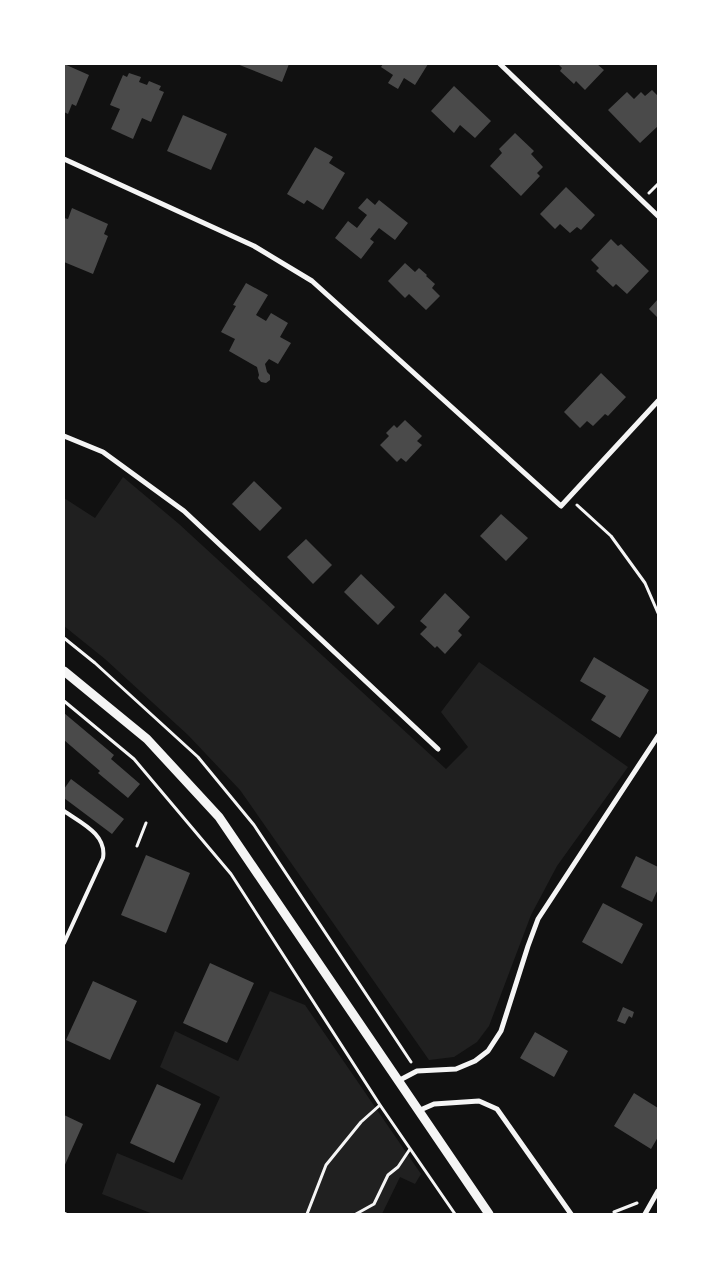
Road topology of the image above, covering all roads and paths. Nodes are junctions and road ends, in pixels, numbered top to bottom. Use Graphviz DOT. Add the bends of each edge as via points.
graph roads {
  1 [pos="500,64"];
  2 [pos="64,159"];
  3 [pos="658,216"];
  4 [pos="658,402"];
  5 [pos="64,436"];
  6 [pos="569,498"];
  7 [pos="658,613"];
  8 [pos="64,671"];
  9 [pos="64,701"];
  10 [pos="658,736"];
  11 [pos="438,749"];
  12 [pos="64,811"];
  13 [pos="146,822"];
  14 [pos="137,846"];
  15 [pos="64,943"];
  16 [pos="398,1082"];
  17 [pos="380,1105"];
  18 [pos="418,1111"];
  19 [pos="410,1149"];
  20 [pos="658,1191"];
  21 [pos="307,1214"];
  22 [pos="356,1214"];
  23 [pos="455,1214"];
  24 [pos="489,1214"];
  25 [pos="570,1214"];
  26 [pos="645,1214"];
  1 -- 3 [label="street"];
  2 -- 6 [label="street" via="254,246 312,281 561,506"];
  4 -- 6 [label="street"];
  5 -- 11 [label="street" via="103,452 184,510"];
  6 -- 7 [label="path" via="612,536 645,583"];
  8 -- 16 [label="street" via="148,739 219,817"];
  9 -- 17 [label="path" via="134,759 231,874"];
  10 -- 16 [label="street" via="538,919 501,1031 488,1052 456,1069 417,1071"];
  12 -- 15 [label="lane" via="101,839 105,849"];
  13 -- 14 [label="path"];
  16 -- 18 [label="street"];
  17 -- 19 [label="path"];
  17 -- 21 [label="path" via="326,1165"];
  18 -- 24 [label="street"];
  18 -- 25 [label="street" via="434,1104 479,1101 497,1109"];
  19 -- 22 [label="path" via="388,1175 374,1204"];
  19 -- 23 [label="path"];
  20 -- 26 [label="street"];
}
